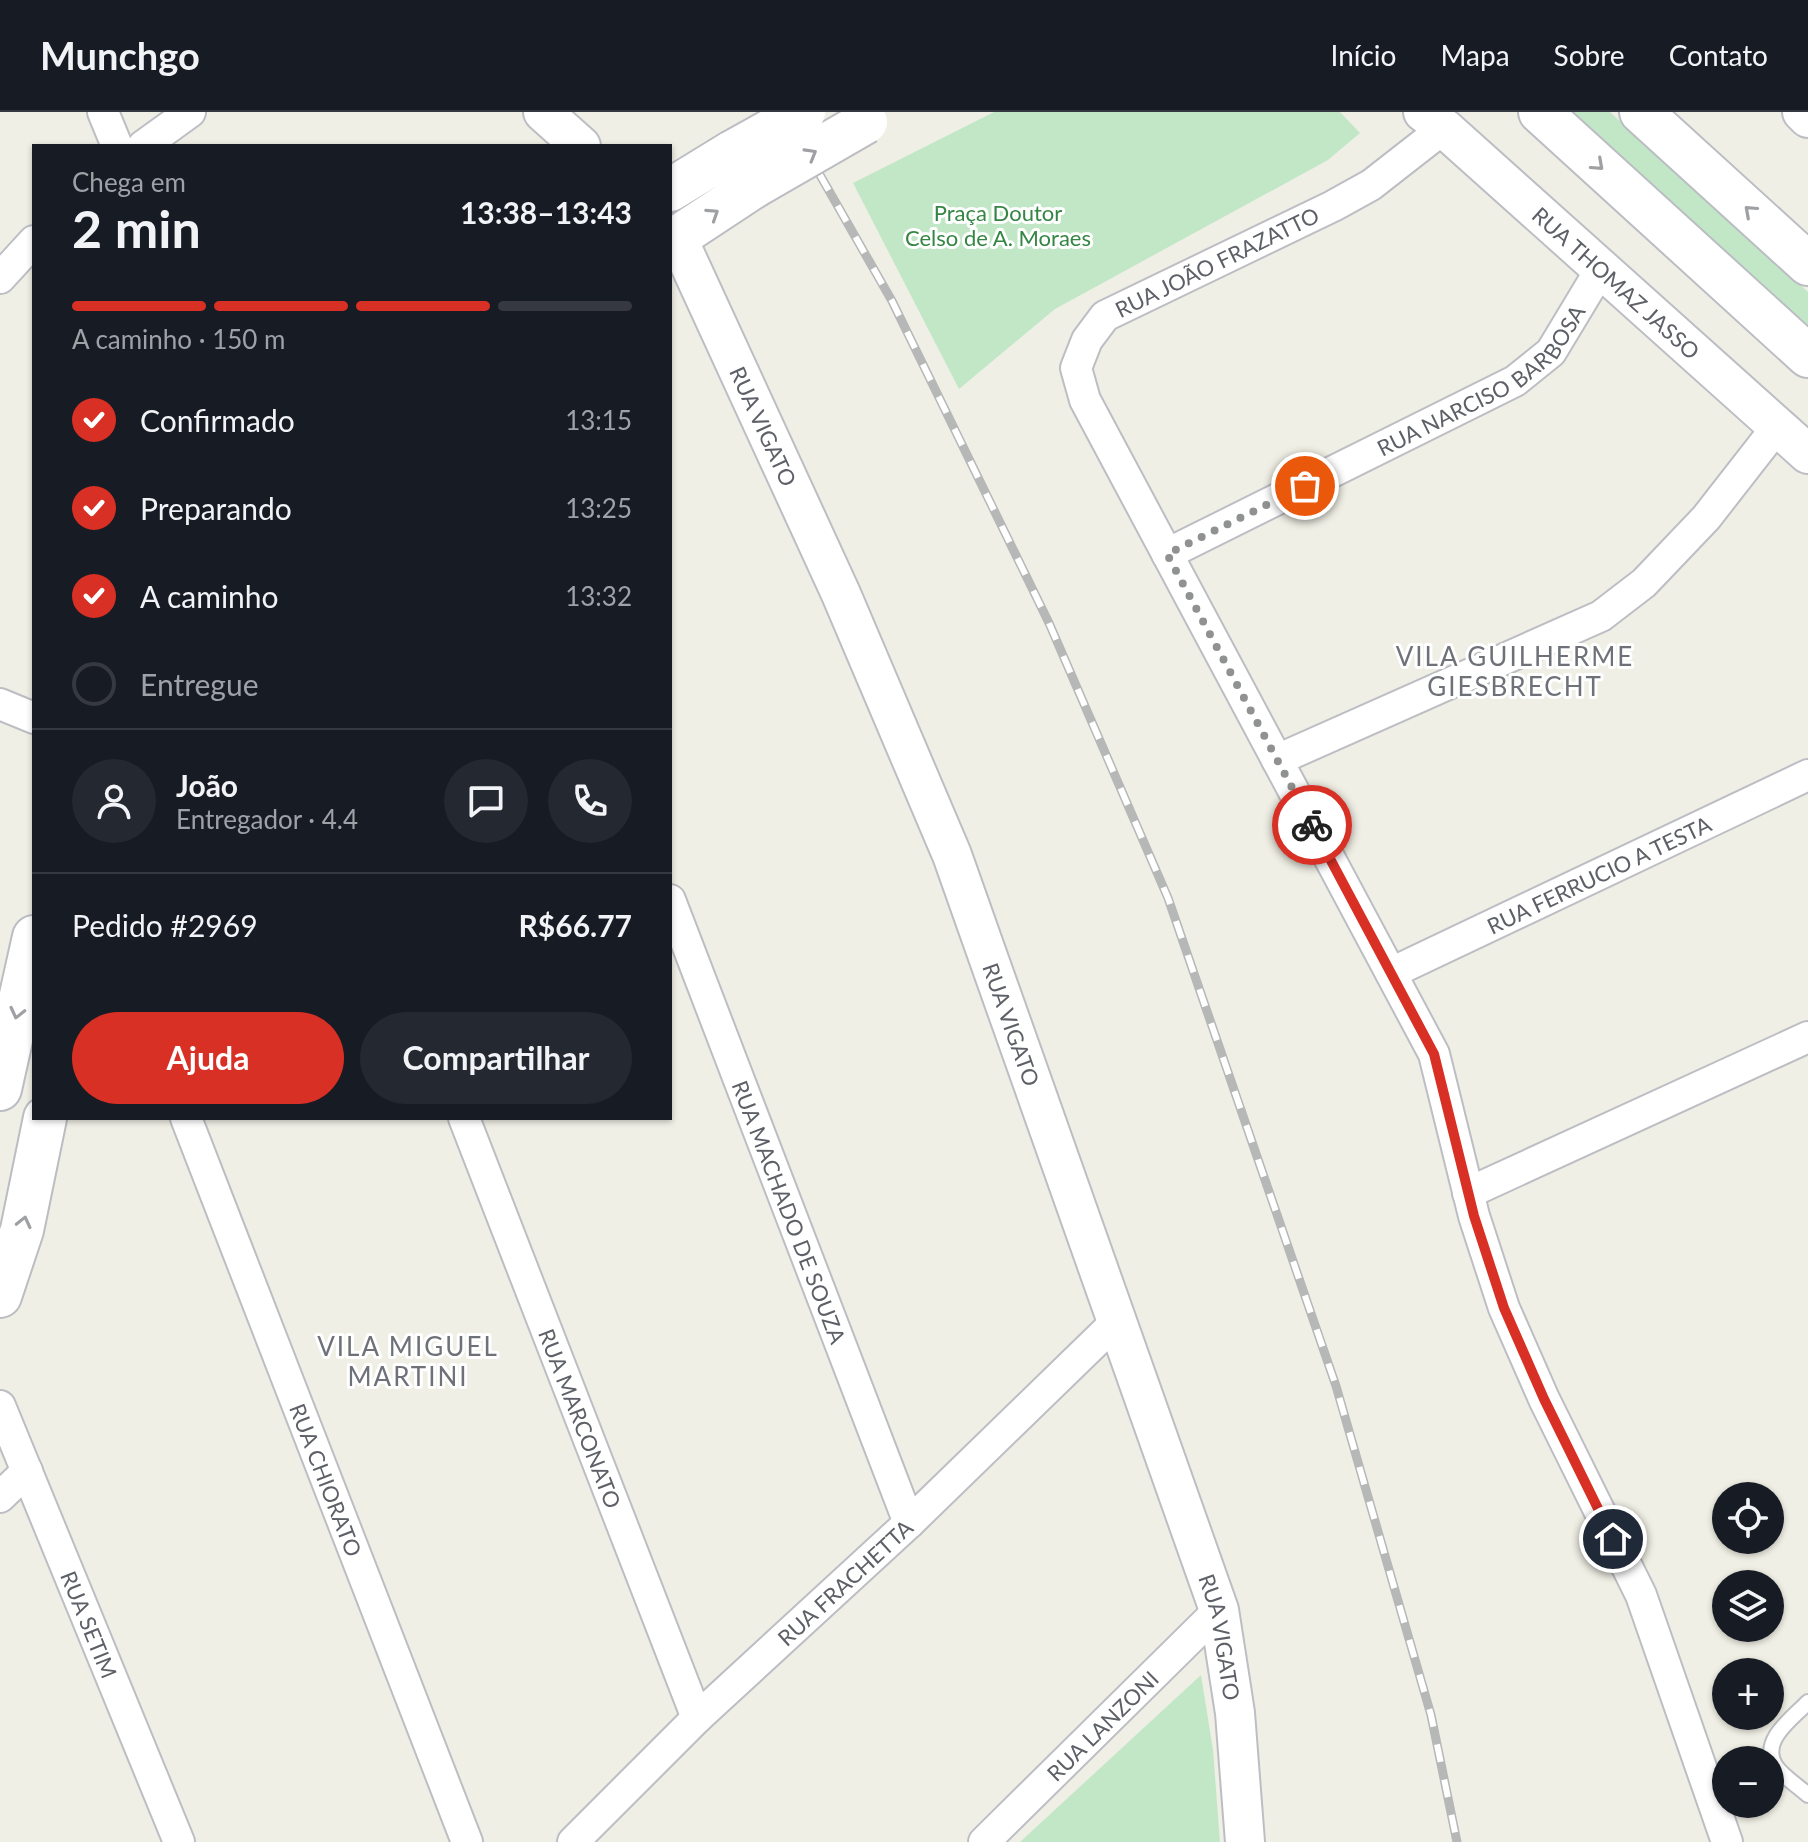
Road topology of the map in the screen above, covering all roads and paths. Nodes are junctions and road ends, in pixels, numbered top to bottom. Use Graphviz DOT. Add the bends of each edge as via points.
graph roads {
  1 [pos="103,112"];
  2 [pos="190,112"];
  3 [pos="543,112"];
  4 [pos="804,112"];
  5 [pos="1540,112"];
  6 [pos="1641,112"];
  7 [pos="1802,112"];
  8 [pos="875,117"];
  9 [pos="1808,118"];
  10 [pos="1434,120"];
  11 [pos="116,144"];
  12 [pos="146,144"];
  13 [pos="579,144"];
  14 [pos="672,189"];
  15 [pos="673,240"];
  16 [pos="32,243"];
  17 [pos="1808,264"];
  18 [pos="1601,269"];
  19 [pos="0,278"];
  20 [pos="1808,356"];
  21 [pos="1777,427"];
  22 [pos="1808,454"];
  23 [pos="1167,554"];
  24 [pos="0,704"];
  25 [pos="32,717"];
  26 [pos="1277,760"];
  27 [pos="1808,775"];
  28 [pos="672,905"];
  29 [pos="32,946"];
  30 [pos="1391,973"];
  31 [pos="1808,1037"];
  32 [pos="0,1089"];
  33 [pos="45,1120"];
  34 [pos="187,1120"];
  35 [pos="465,1120"];
  36 [pos="1468,1193"];
  37 [pos="0,1296"];
  38 [pos="1117,1321"];
  39 [pos="0,1406"];
  40 [pos="27,1471"];
  41 [pos="0,1497"];
  42 [pos="909,1523"];
  43 [pos="1219,1610"];
  44 [pos="1808,1702"];
  45 [pos="697,1718"];
  46 [pos="1808,1795"];
  47 [pos="179,1842"];
  48 [pos="467,1842"];
  49 [pos="573,1842"];
  50 [pos="984,1842"];
  51 [pos="1245,1842"];
  52 [pos="1727,1842"];
  1 -- 11 [label="street"];
  2 -- 12 [label="street"];
  3 -- 13 [label="street"];
  4 -- 14 [label="main road, bridge"];
  5 -- 20 [label="main road, one-way"];
  17 -- 6 [label="main road, one-way"];
  7 -- 9 [label="street"];
  15 -- 8 [label="main road, one-way, bridge"];
  10 -- 18 [label="street, RUA THOMAZ JASSO"];
  10 -- 23 [label="street, RUA JOÃO FRAZATTO" via="1371,185 1105,316 1087,340 1076,368 1085,400"];
  15 -- 38 [label="street, RUA VIGATO" via="841,594 952,855"];
  16 -- 19 [label="street"];
  18 -- 21 [label="street, RUA THOMAZ JASSO"];
  18 -- 23 [label="street, RUA NARCISO BARBOSA" via="1551,352 1515,381"];
  21 -- 22 [label="street, RUA THOMAZ JASSO"];
  21 -- 26 [label="street" via="1706,518 1644,583 1601,616"];
  23 -- 26 [label="street, RUA JOÃO FRAZATTO"];
  24 -- 25 [label="street"];
  26 -- 30 [label="street, RUA JOÃO FRAZATTO"];
  27 -- 30 [label="street, RUA FERRUCIO A TESTA"];
  28 -- 42 [label="street, RUA MACHADO DE SOUZA"];
  29 -- 32 [label="main road, one-way"];
  30 -- 36 [label="street, RUA JOÃO FRAZATTO" via="1434,1054"];
  31 -- 36 [label="street"];
  37 -- 33 [label="main road, one-way" via="22,1230"];
  34 -- 48 [label="street, RUA CHIORATO"];
  35 -- 45 [label="street, RUA MARCONATO"];
  36 -- 52 [label="street, RUA JOÃO FRAZATTO" via="1504,1308 1641,1595"];
  38 -- 42 [label="street, RUA FRACHETTA"];
  38 -- 43 [label="street, RUA VIGATO"];
  39 -- 40 [label="street, RUA SETIM"];
  40 -- 41 [label="street"];
  40 -- 47 [label="street, RUA SETIM"];
  42 -- 45 [label="street, RUA FRACHETTA"];
  43 -- 50 [label="street, RUA LANZONI"];
  43 -- 51 [label="street, RUA VIGATO" via="1235,1713"];
  44 -- 46 [label="lane" via="1773,1740 1772,1751 1775,1765"];
  45 -- 49 [label="street, RUA FRACHETTA"];
}
